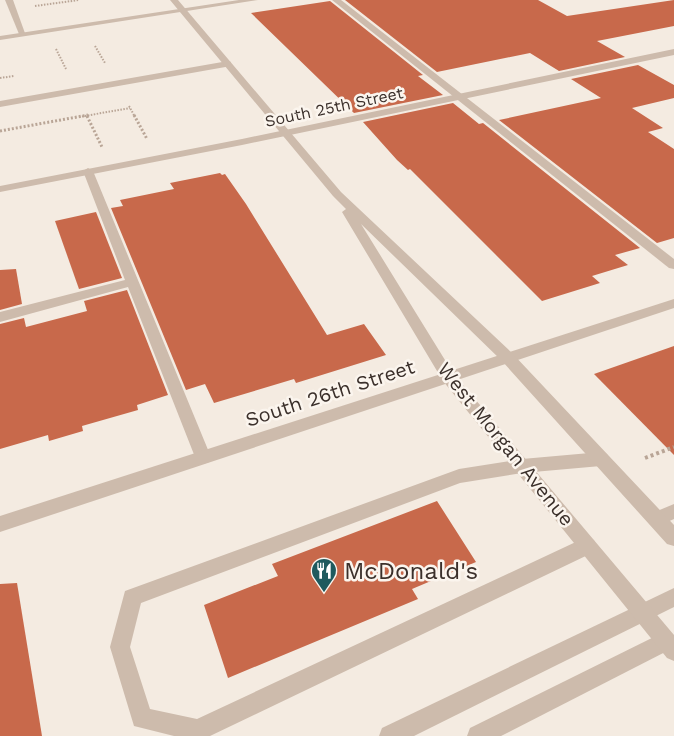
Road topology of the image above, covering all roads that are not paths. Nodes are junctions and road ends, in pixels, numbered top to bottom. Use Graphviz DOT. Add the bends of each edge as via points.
graph roads {
  1 [pos="9,0"];
  2 [pos="174,0"];
  3 [pos="254,0"];
  4 [pos="336,0"];
  5 [pos="183,11"];
  6 [pos="23,34"];
  7 [pos="0,38"];
  8 [pos="674,52"];
  9 [pos="228,64"];
  10 [pos="460,95"];
  11 [pos="0,104"];
  12 [pos="285,133"];
  13 [pos="88,171"];
  14 [pos="0,189"];
  15 [pos="337,194"];
  16 [pos="674,265"];
  17 [pos="132,282"];
  18 [pos="674,303"];
  19 [pos="0,318"];
  20 [pos="507,357"];
  21 [pos="448,377"];
  22 [pos="203,457"];
  23 [pos="601,459"];
  24 [pos="522,466"];
  25 [pos="674,511"];
  26 [pos="656,519"];
  27 [pos="0,524"];
  28 [pos="674,538"];
  29 [pos="587,546"];
  30 [pos="674,597"];
  31 [pos="643,613"];
  32 [pos="670,646"];
  33 [pos="390,736"];
  34 [pos="478,736"];
  1 -- 6 [label="street"];
  2 -- 5 [label="street, West Morgan Avenue"];
  3 -- 5 [label="street"];
  4 -- 10 [label="street"];
  5 -- 6 [label="street"];
  5 -- 9 [label="street, West Morgan Avenue"];
  6 -- 7 [label="street"];
  8 -- 10 [label="street, South 25th Street"];
  9 -- 11 [label="street"];
  9 -- 12 [label="street, West Morgan Avenue"];
  10 -- 12 [label="street, South 25th Street"];
  10 -- 16 [label="street"];
  12 -- 13 [label="street, South 25th Street"];
  12 -- 15 [label="street, West Morgan Avenue"];
  13 -- 14 [label="street, South 25th Street"];
  13 -- 17 [label="street"];
  15 -- 20 [label="street, West Morgan Avenue"];
  15 -- 21 [label="street, West Morgan Avenue"];
  17 -- 19 [label="street"];
  17 -- 22 [label="street"];
  18 -- 20 [label="street, South 26th Street"];
  20 -- 21 [label="street, South 26th Street"];
  20 -- 23 [label="street, West Morgan Avenue"];
  21 -- 22 [label="street, South 26th Street"];
  21 -- 24 [label="street, West Morgan Avenue"];
  22 -- 27 [label="street, South 26th Street"];
  23 -- 24 [label="street"];
  23 -- 26 [label="street, West Morgan Avenue"];
  24 -- 29 [label="street, West Morgan Avenue"];
  24 -- 29 [label="street" via="459,476 132,597 120,647 142,718 198,730"];
  25 -- 26 [label="street"];
  26 -- 28 [label="street, West Morgan Avenue"];
  29 -- 31 [label="street, West Morgan Avenue"];
  30 -- 31 [label="street"];
  31 -- 32 [label="street, West Morgan Avenue"];
  31 -- 33 [label="street"];
  32 -- 34 [label="street"];
}
